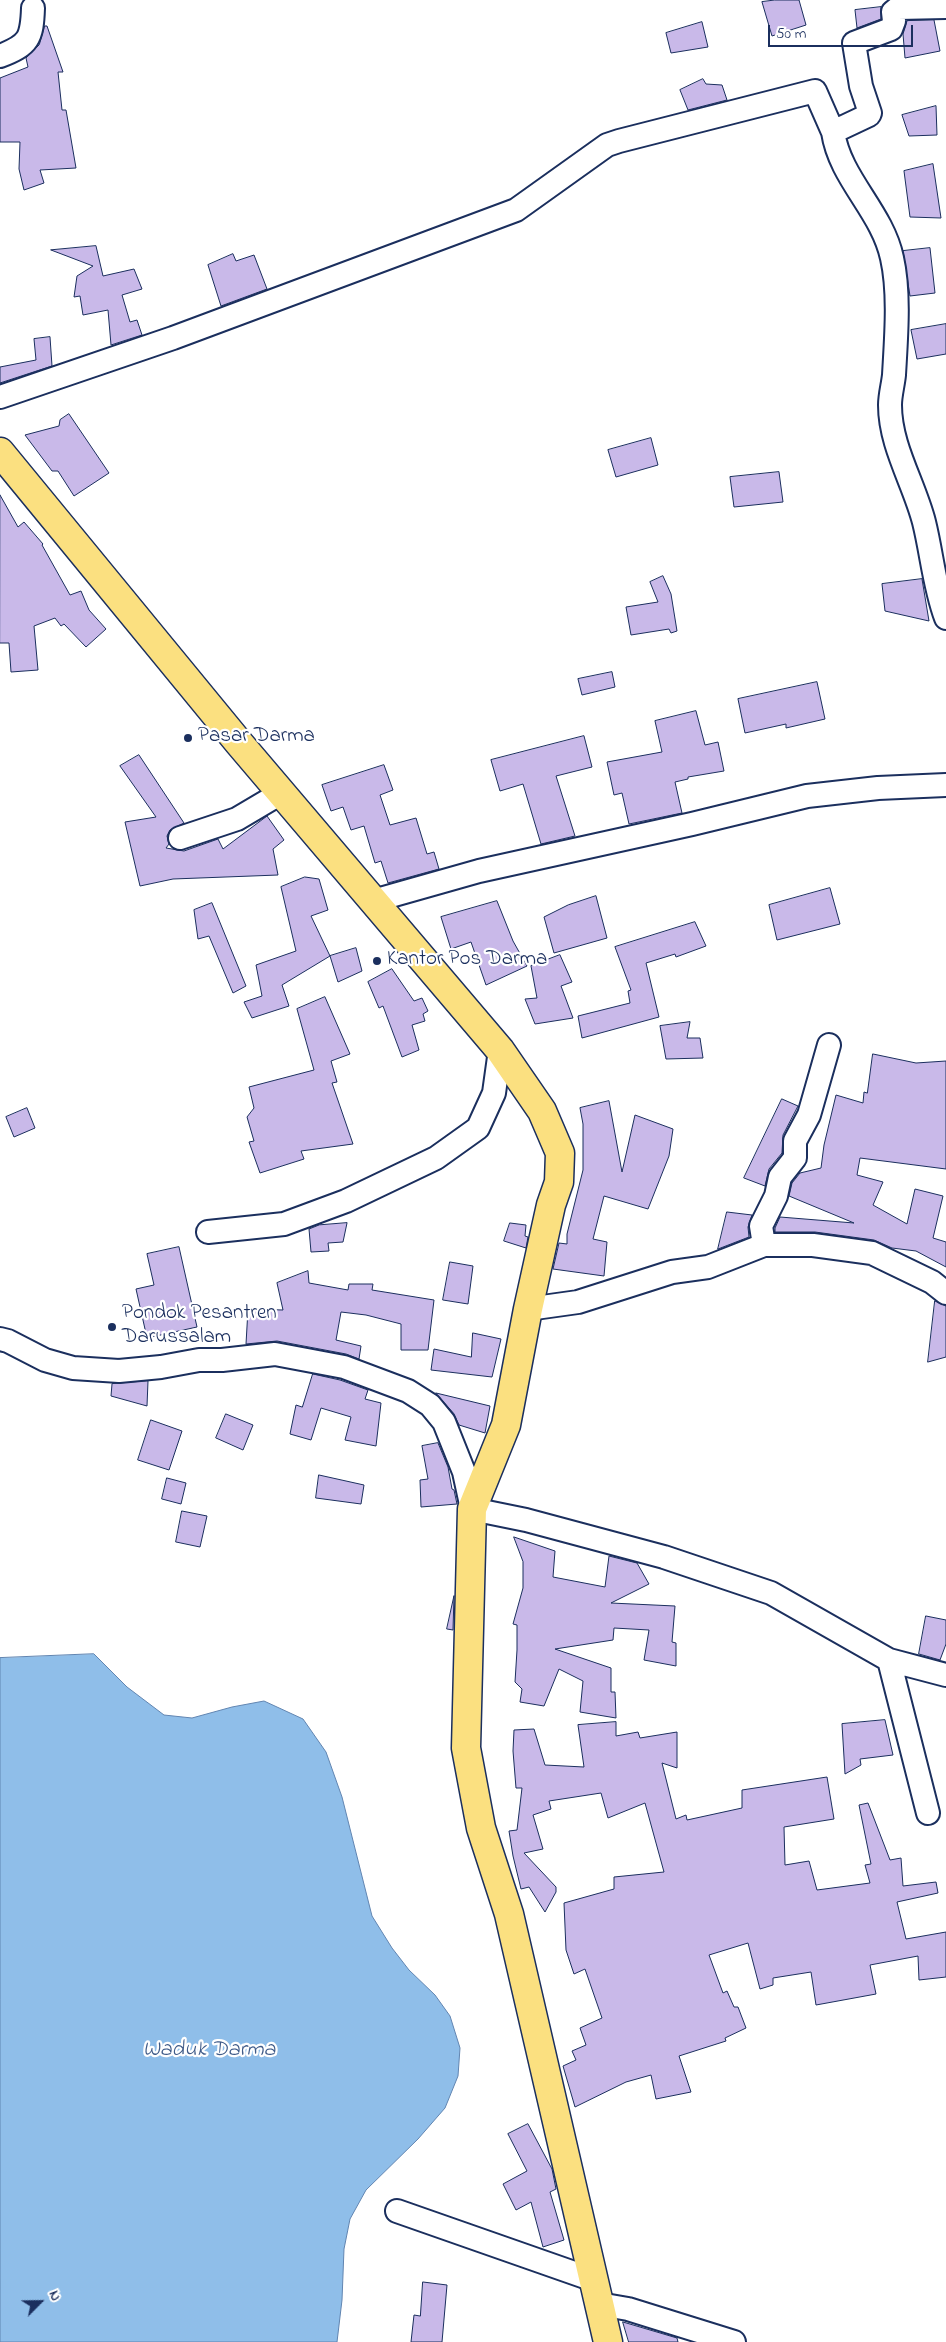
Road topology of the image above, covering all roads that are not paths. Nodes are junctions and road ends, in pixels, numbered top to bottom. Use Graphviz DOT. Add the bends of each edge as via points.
graph roads {
  1 [pos="946,7"];
  2 [pos="33,8"];
  3 [pos="0,56"];
  4 [pos="833,132"];
  5 [pos="0,397"];
  6 [pos="0,452"];
  7 [pos="946,618"];
  8 [pos="946,785"];
  9 [pos="281,793"];
  10 [pos="180,838"];
  11 [pos="373,901"];
  12 [pos="829,1045"];
  13 [pos="500,1050"];
  14 [pos="208,1232"];
  15 [pos="764,1245"];
  16 [pos="946,1292"];
  17 [pos="528,1309"];
  18 [pos="0,1339"];
  19 [pos="472,1509"];
  20 [pos="889,1660"];
  21 [pos="946,1676"];
  22 [pos="928,1814"];
  23 [pos="397,2211"];
  24 [pos="596,2292"];
  25 [pos="608,2342"];
  26 [pos="734,2342"];
  1 -- 4 [label="street" via="898,8 893,12 891,29 854,43 861,86 870,113"];
  2 -- 3 [label="street" via="32,29 21,48"];
  4 -- 5 [label="street" via="815,91 607,145 516,210 173,338"];
  4 -- 7 [label="street" via="840,160 881,227 892,258 896,285 891,421 924,520 938,595"];
  6 -- 9 [label="highway"];
  8 -- 11 [label="street" via="807,796 479,870"];
  9 -- 10 [label="street" via="237,819"];
  9 -- 11 [label="highway"];
  11 -- 13 [label="highway"];
  12 -- 15 [label="street" via="809,1115 795,1141 795,1158 780,1177 776,1196 761,1226"];
  13 -- 14 [label="street" via="494,1093 478,1128 436,1158 346,1202 284,1224"];
  13 -- 17 [label="highway" via="542,1111 560,1153 559,1182"];
  15 -- 16 [label="street" via="813,1245 872,1252"];
  15 -- 17 [label="street" via="708,1268 672,1272 578,1302"];
  17 -- 19 [label="highway" via="506,1425"];
  18 -- 19 [label="street" via="45,1360 73,1368 119,1371 275,1354 344,1368 408,1391 430,1405 444,1422 464,1472"];
  19 -- 20 [label="street" via="664,1557 771,1593"];
  19 -- 24 [label="highway" via="466,1748 481,1828 509,1914"];
  20 -- 21 [label="street"];
  20 -- 22 [label="street"];
  23 -- 24 [label="street"];
  24 -- 25 [label="highway"];
  24 -- 26 [label="street" via="628,2309"];
}
